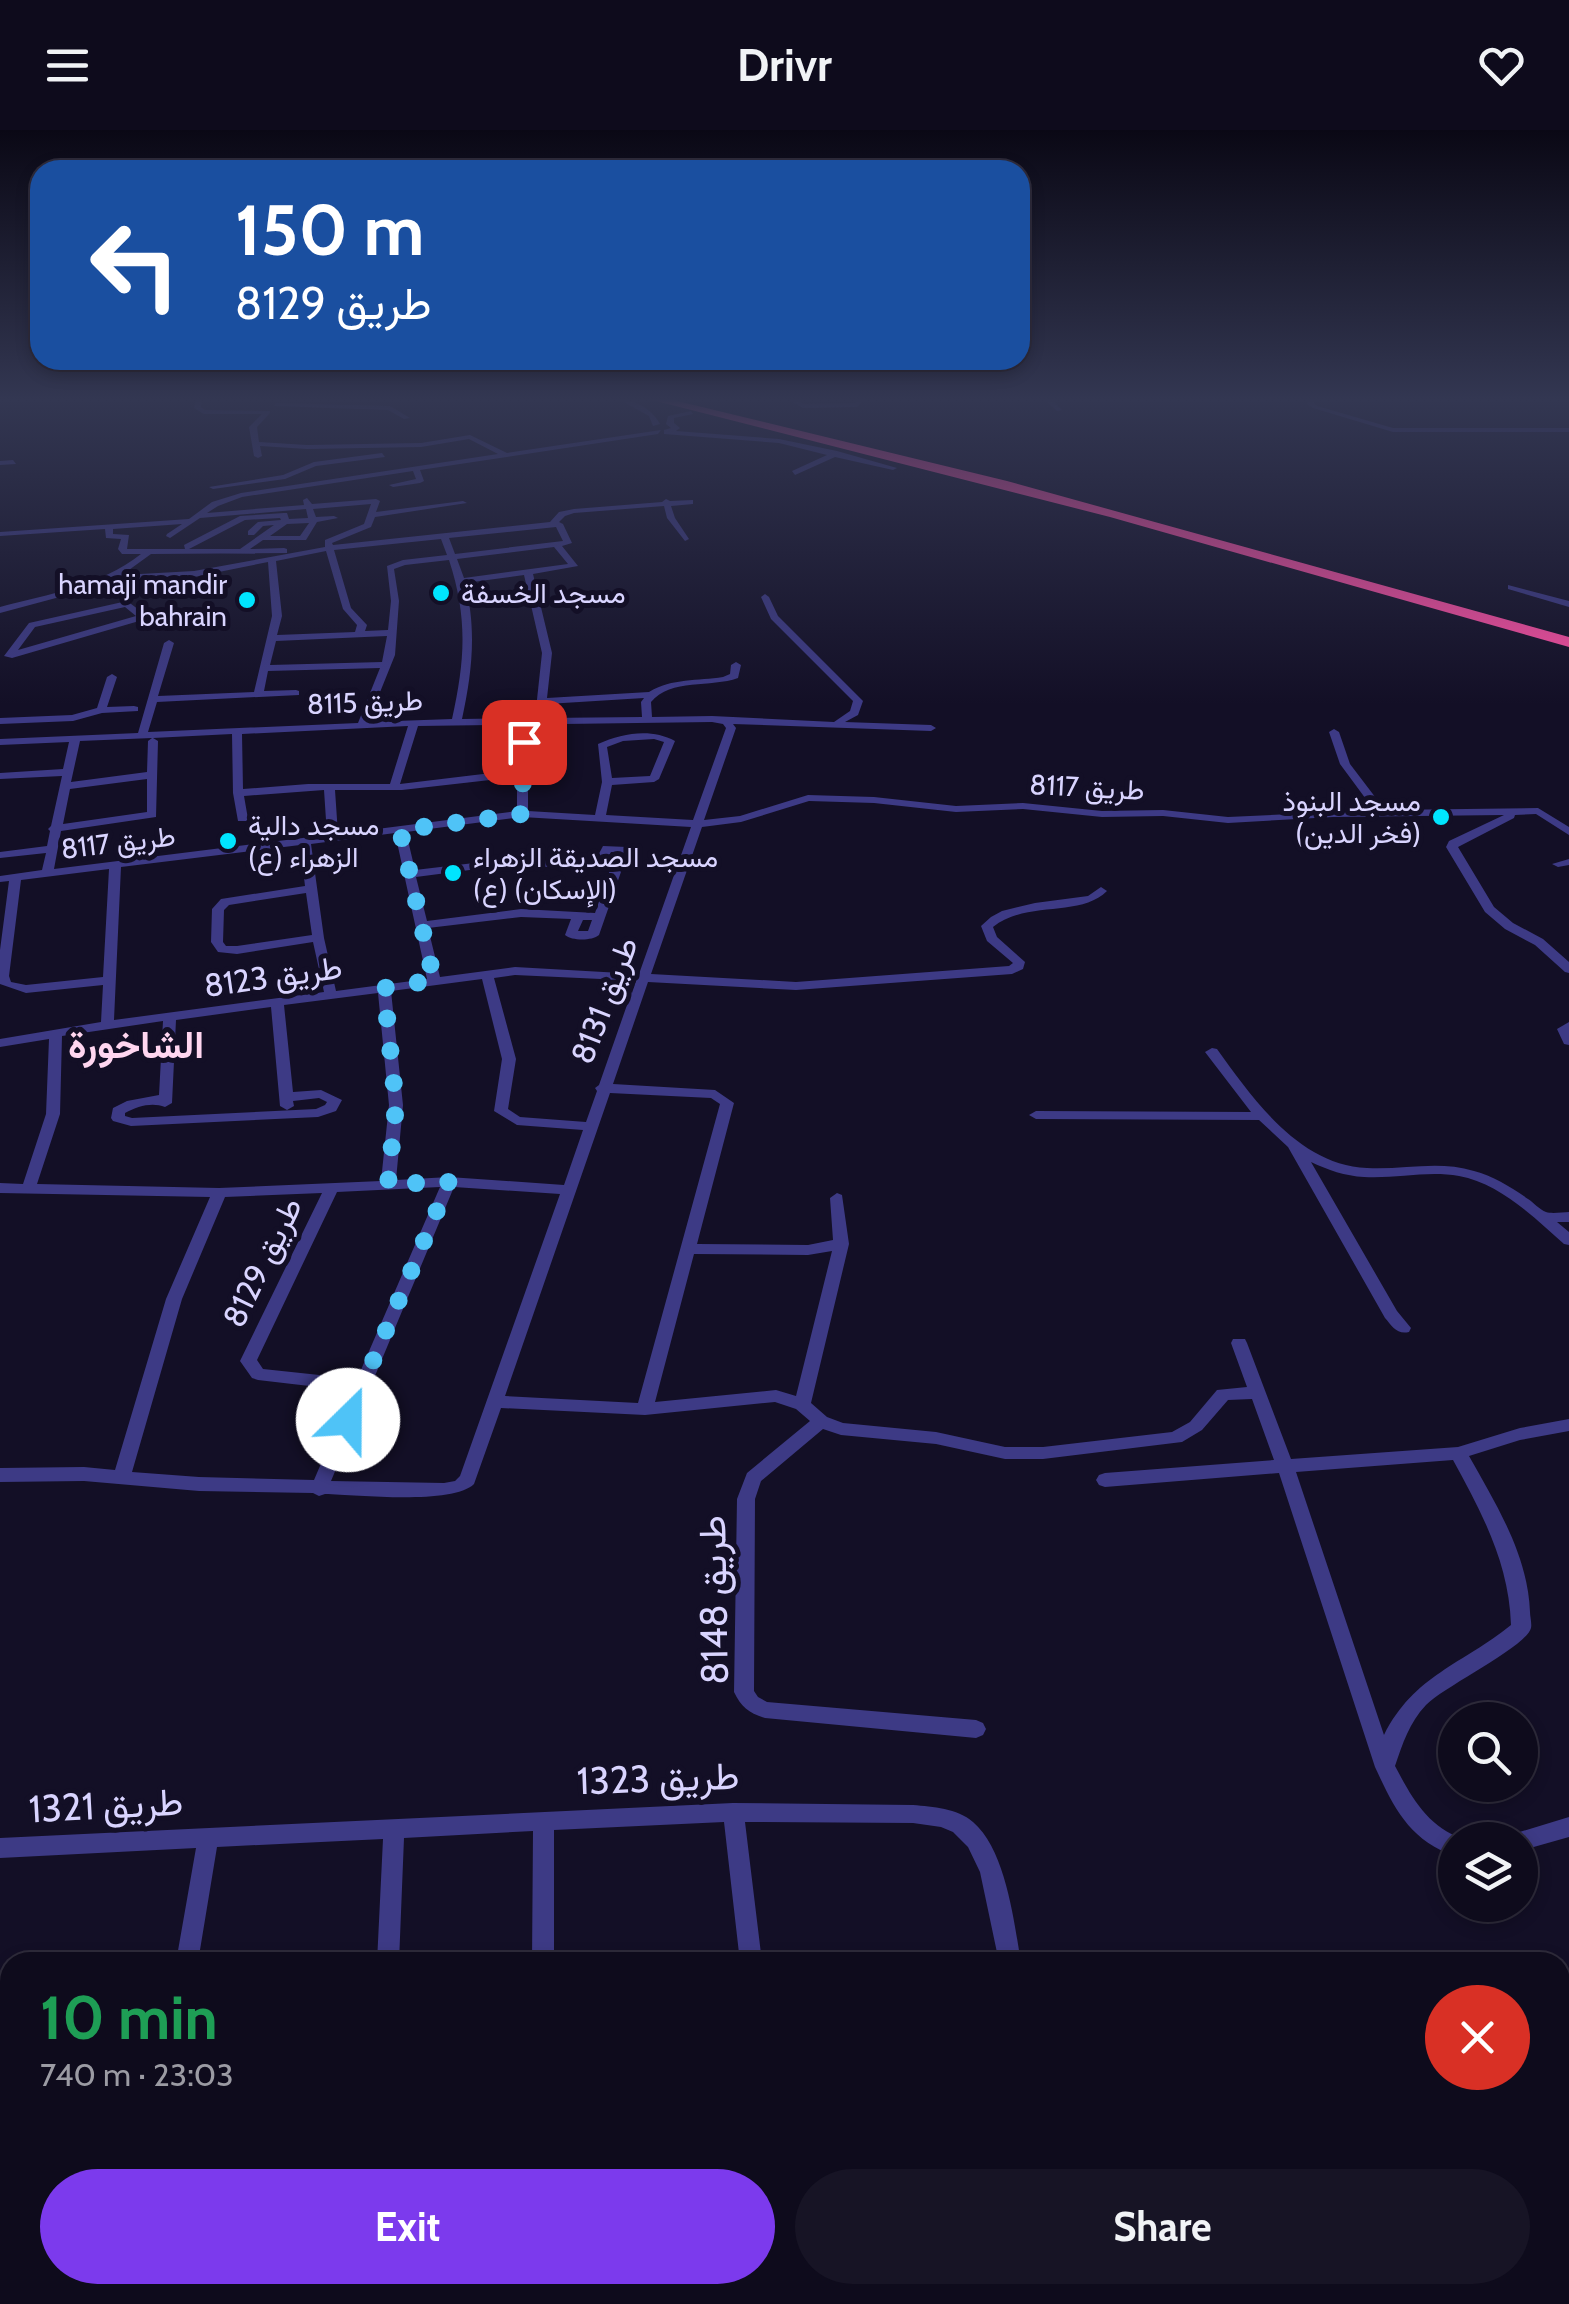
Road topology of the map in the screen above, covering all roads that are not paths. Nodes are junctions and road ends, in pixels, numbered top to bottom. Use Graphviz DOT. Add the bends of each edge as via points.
graph roads {
  1 [pos="219,501"];
  2 [pos="277,501"];
  3 [pos="308,501"];
  4 [pos="378,501"];
  5 [pos="661,501"];
  6 [pos="666,501"];
  7 [pos="677,501"];
  8 [pos="1075,501"];
  9 [pos="1102,501"];
  10 [pos="690,502"];
  11 [pos="463,503"];
  12 [pos="390,512"];
  13 [pos="372,515"];
  14 [pos="334,518"];
  15 [pos="192,520"];
  16 [pos="314,520"];
  17 [pos="285,522"];
  18 [pos="554,522"];
  19 [pos="109,528"];
  20 [pos="218,533"];
  21 [pos="251,533"];
  22 [pos="0,534"];
  23 [pos="444,535"];
  24 [pos="264,536"];
  25 [pos="685,538"];
  26 [pos="402,540"];
  27 [pos="201,541"];
  28 [pos="378,542"];
  29 [pos="562,544"];
  30 [pos="330,548"];
  31 [pos="183,549"];
  32 [pos="244,549"];
  33 [pos="149,552"];
  34 [pos="308,552"];
  35 [pos="453,557"];
  36 [pos="272,559"];
  37 [pos="390,568"];
  38 [pos="528,572"];
  39 [pos="112,578"];
  40 [pos="461,582"];
  41 [pos="1510,587"];
  42 [pos="765,597"];
  43 [pos="1569,604"];
  44 [pos="0,608"];
  45 [pos="393,633"];
  46 [pos="359,635"];
  47 [pos="273,638"];
  48 [pos="1567,639"];
  49 [pos="169,643"];
  50 [pos="5,656"];
  51 [pos="386,665"];
  52 [pos="736,666"];
  53 [pos="266,668"];
  54 [pos="0,672"];
  55 [pos="112,677"];
  56 [pos="296,692"];
  57 [pos="258,694"];
  58 [pos="650,694"];
  59 [pos="152,699"];
  60 [pos="542,701"];
  61 [pos="134,709"];
  62 [pos="100,710"];
  63 [pos="646,719"];
  64 [pos="540,720"];
  65 [pos="0,721"];
  66 [pos="456,722"];
  67 [pos="728,722"];
  68 [pos="836,722"];
  69 [pos="414,723"];
  70 [pos="362,725"];
  71 [pos="931,728"];
  72 [pos="237,730"];
  73 [pos="1334,732"];
  74 [pos="148,738"];
  75 [pos="74,739"];
  76 [pos="0,742"];
  77 [pos="524,742"];
  78 [pos="68,772"];
  79 [pos="523,774"];
  80 [pos="150,775"];
  81 [pos="0,776"];
  82 [pos="608,782"];
  83 [pos="65,786"];
  84 [pos="330,787"];
  85 [pos="394,788"];
  86 [pos="238,794"];
  87 [pos="1518,811"];
  88 [pos="1382,813"];
  89 [pos="522,814"];
  90 [pos="242,818"];
  91 [pos="600,818"];
  92 [pos="699,824"];
  93 [pos="54,829"];
  94 [pos="400,830"];
  95 [pos="1569,832"];
  96 [pos="333,838"];
  97 [pos="305,841"];
  98 [pos="50,849"];
  99 [pos="0,856"];
  100 [pos="115,865"];
  101 [pos="598,866"];
  102 [pos="616,867"];
  103 [pos="47,874"];
  104 [pos="410,874"];
  105 [pos="7,878"];
  106 [pos="310,889"];
  107 [pos="1101,890"];
  108 [pos="578,916"];
  109 [pos="600,917"];
  110 [pos="422,924"];
  111 [pos="318,938"];
  112 [pos="1569,969"];
  113 [pos="487,974"];
  114 [pos="601,974"];
  115 [pos="647,976"];
  116 [pos="110,980"];
  117 [pos="434,980"];
  118 [pos="384,988"];
  119 [pos="332,996"];
  120 [pos="277,1003"];
  121 [pos="634,1007"];
  122 [pos="170,1018"];
  123 [pos="108,1025"];
  124 [pos="1569,1026"];
  125 [pos="56,1032"];
  126 [pos="1569,1041"];
  127 [pos="0,1043"];
  128 [pos="1212,1052"];
  129 [pos="602,1088"];
  130 [pos="286,1097"];
  131 [pos="165,1098"];
  132 [pos="288,1114"];
  133 [pos="1036,1115"];
  134 [pos="1263,1116"];
  135 [pos="164,1120"];
  136 [pos="589,1126"];
  137 [pos="1293,1142"];
  138 [pos="449,1182"];
  139 [pos="388,1184"];
  140 [pos="332,1187"];
  141 [pos="0,1188"];
  142 [pos="28,1190"];
  143 [pos="568,1190"];
  144 [pos="220,1194"];
  145 [pos="837,1198"];
  146 [pos="1543,1217"];
  147 [pos="1569,1217"];
  148 [pos="1569,1240"];
  149 [pos="841,1244"];
  150 [pos="691,1249"];
  151 [pos="1403,1328"];
  152 [pos="1238,1343"];
  153 [pos="363,1386"];
  154 [pos="1258,1393"];
  155 [pos="496,1402"];
  156 [pos="802,1406"];
  157 [pos="645,1408"];
  158 [pos="821,1422"];
  159 [pos="1569,1424"];
  160 [pos="1458,1453"];
  161 [pos="1286,1468"];
  162 [pos="0,1475"];
  163 [pos="122,1477"];
  164 [pos="1105,1480"];
  165 [pos="319,1489"];
  166 [pos="976,1729"];
  167 [pos="1385,1767"];
  168 [pos="733,1812"];
  169 [pos="544,1820"];
  170 [pos="1569,1827"];
  171 [pos="394,1828"];
  172 [pos="208,1836"];
  173 [pos="1538,1836"];
  174 [pos="1438,1839"];
  175 [pos="0,1848"];
  176 [pos="189,1952"];
  177 [pos="388,1952"];
  178 [pos="543,1952"];
  179 [pos="750,1952"];
  180 [pos="1008,1952"];
  1 -- 15 [label="street"];
  2 -- 15 [label="street"];
  3 -- 16 [label="street"];
  4 -- 13 [label="street"];
  5 -- 18 [label="street" via="574,510"];
  6 -- 25 [label="street"];
  7 -- 10 [label="street"];
  8 -- 48 [label="highway"];
  9 -- 48 [label="highway"];
  11 -- 12 [label="street"];
  12 -- 13 [label="street"];
  12 -- 26 [label="street"];
  13 -- 30 [label="street" via="365,527 330,541"];
  14 -- 16 [label="street"];
  15 -- 19 [label="street"];
  15 -- 27 [label="street" via="170,536"];
  16 -- 17 [label="street"];
  16 -- 24 [label="street" via="301,539"];
  17 -- 20 [label="street" via="280,514 247,517"];
  17 -- 21 [label="street" via="260,524"];
  17 -- 24 [label="street"];
  18 -- 23 [label="street"];
  18 -- 29 [label="street"];
  19 -- 22 [label="street"];
  19 -- 33 [label="street" via="109,536 126,537 122,550"];
  20 -- 21 [label="street"];
  20 -- 27 [label="street"];
  21 -- 24 [label="street"];
  23 -- 26 [label="street"];
  23 -- 35 [label="street"];
  24 -- 32 [label="street"];
  26 -- 28 [label="street"];
  27 -- 31 [label="street"];
  28 -- 30 [label="street"];
  28 -- 37 [label="street"];
  29 -- 35 [label="street"];
  29 -- 38 [label="street" via="574,566"];
  30 -- 34 [label="street"];
  30 -- 46 [label="street" via="347,609 362,625"];
  31 -- 32 [label="street"];
  31 -- 33 [label="street"];
  32 -- 34 [label="street"];
  33 -- 39 [label="street"];
  34 -- 36 [label="street"];
  35 -- 37 [label="street"];
  35 -- 40 [label="street"];
  36 -- 39 [label="street" via="194,574"];
  36 -- 47 [label="street" via="278,607"];
  37 -- 45 [label="street"];
  38 -- 40 [label="street"];
  38 -- 60 [label="street" via="546,646"];
  39 -- 44 [label="street"];
  40 -- 66 [label="street" via="472,641"];
  41 -- 43 [label="street"];
  42 -- 68 [label="street" via="774,617 858,700 854,713"];
  45 -- 46 [label="street"];
  45 -- 51 [label="street"];
  46 -- 47 [label="street"];
  47 -- 53 [label="street"];
  49 -- 59 [label="street"];
  50 -- 50 [label="street" via="77,633 144,616 127,604 39,622"];
  50 -- 54 [label="street"];
  51 -- 53 [label="street"];
  51 -- 70 [label="street"];
  52 -- 58 [label="street" via="730,679"];
  53 -- 57 [label="street"];
  55 -- 62 [label="street"];
  56 -- 57 [label="street"];
  57 -- 59 [label="street"];
  58 -- 60 [label="street"];
  58 -- 63 [label="street"];
  59 -- 74 [label="street"];
  60 -- 64 [label="street"];
  61 -- 62 [label="street"];
  62 -- 65 [label="street"];
  63 -- 64 [label="street, طريق 8115"];
  63 -- 67 [label="street, طريق 8115"];
  64 -- 66 [label="street, طريق 8115"];
  66 -- 69 [label="street, طريق 8115"];
  67 -- 68 [label="street, طريق 8115"];
  67 -- 92 [label="street, طريق 8131"];
  68 -- 71 [label="street, طريق 8115"];
  69 -- 70 [label="street, طريق 8115"];
  69 -- 85 [label="street"];
  70 -- 72 [label="street, طريق 8115"];
  72 -- 74 [label="street, طريق 8115"];
  72 -- 86 [label="street"];
  73 -- 88 [label="street" via="1345,764"];
  74 -- 75 [label="street, طريق 8115"];
  74 -- 80 [label="street"];
  75 -- 76 [label="street, طريق 8115"];
  75 -- 78 [label="street"];
  77 -- 79 [label="street"];
  78 -- 81 [label="street"];
  78 -- 83 [label="street"];
  79 -- 85 [label="street"];
  79 -- 89 [label="street"];
  80 -- 83 [label="street"];
  80 -- 93 [label="street" via="152,815"];
  82 -- 82 [label="street" via="652,780 670,741 644,736 607,742 601,750"];
  82 -- 91 [label="street"];
  83 -- 93 [label="street"];
  84 -- 85 [label="street"];
  84 -- 86 [label="street"];
  84 -- 96 [label="street"];
  86 -- 90 [label="street"];
  87 -- 88 [label="street, طريق 8117"];
  87 -- 95 [label="street, طريق 8117" via="1546,813"];
  87 -- 112 [label="street" via="1452,847 1488,908"];
  88 -- 92 [label="street, طريق 8117" via="1228,820 808,798"];
  89 -- 91 [label="street, طريق 8117"];
  89 -- 94 [label="street, طريق 8117"];
  91 -- 92 [label="street, طريق 8117"];
  92 -- 115 [label="street, طريق 8131"];
  93 -- 98 [label="street"];
  94 -- 96 [label="street, طريق 8117"];
  94 -- 104 [label="street"];
  96 -- 97 [label="street, طريق 8117"];
  97 -- 100 [label="street, طريق 8117"];
  97 -- 106 [label="street"];
  98 -- 99 [label="street"];
  98 -- 103 [label="street"];
  100 -- 103 [label="street, طريق 8117"];
  100 -- 116 [label="street"];
  101 -- 102 [label="street"];
  101 -- 102 [label="street" via="607,848 622,848"];
  101 -- 104 [label="street" via="508,862"];
  102 -- 109 [label="street"];
  103 -- 105 [label="street, طريق 8117"];
  104 -- 110 [label="street"];
  105 -- 116 [label="street" via="6,984"];
  106 -- 111 [label="street"];
  106 -- 111 [label="street" via="225,902 218,910 217,942 237,950"];
  107 -- 115 [label="street, طريق 8123" via="1091,899 991,920 991,938 1019,962 1012,970 796,986"];
  108 -- 109 [label="street"];
  108 -- 109 [label="street" via="572,936 594,935"];
  108 -- 110 [label="street" via="506,914"];
  110 -- 117 [label="street"];
  111 -- 119 [label="street"];
  113 -- 114 [label="street, طريق 8123"];
  113 -- 117 [label="street, طريق 8123"];
  113 -- 136 [label="street" via="510,1059 501,1111 517,1121"];
  114 -- 115 [label="street, طريق 8123"];
  114 -- 121 [label="street"];
  115 -- 121 [label="street, طريق 8131"];
  116 -- 123 [label="street"];
  117 -- 118 [label="street, طريق 8123"];
  118 -- 119 [label="street, طريق 8123"];
  118 -- 139 [label="street, طريق 8123" via="396,1105"];
  119 -- 120 [label="street, طريق 8123"];
  120 -- 122 [label="street, طريق 8123"];
  120 -- 130 [label="street"];
  121 -- 129 [label="street, طريق 8131"];
  122 -- 123 [label="street, طريق 8123"];
  122 -- 131 [label="street, طريق 8123"];
  123 -- 125 [label="street, طريق 8123"];
  124 -- 126 [label="street"];
  125 -- 127 [label="street, طريق 8123"];
  125 -- 142 [label="street" via="53,1114"];
  128 -- 134 [label="street"];
  129 -- 136 [label="street, طريق 8131"];
  129 -- 150 [label="street" via="725,1099"];
  130 -- 132 [label="street"];
  130 -- 132 [label="street" via="321,1094 335,1100 325,1111"];
  131 -- 135 [label="street, طريق 8123"];
  131 -- 135 [label="street" via="127,1106 117,1115 125,1122"];
  132 -- 135 [label="street"];
  133 -- 134 [label="street"];
  134 -- 137 [label="street"];
  136 -- 143 [label="street, طريق 8131"];
  137 -- 146 [label="street" via="1355,1171 1457,1171"];
  137 -- 151 [label="street"];
  138 -- 139 [label="street, طريق 8129"];
  138 -- 143 [label="street, طريق 8129"];
  138 -- 153 [label="street"];
  139 -- 140 [label="street, طريق 8129"];
  140 -- 144 [label="street, طريق 8129"];
  140 -- 153 [label="street, طريق 8129" via="248,1361 258,1374"];
  141 -- 142 [label="street, طريق 8129"];
  142 -- 144 [label="street, طريق 8129"];
  143 -- 155 [label="street, طريق 8131"];
  144 -- 163 [label="street" via="174,1300"];
  145 -- 149 [label="street"];
  146 -- 147 [label="street"];
  146 -- 148 [label="street"];
  149 -- 150 [label="street"];
  149 -- 156 [label="street"];
  150 -- 157 [label="street"];
  152 -- 154 [label="street"];
  153 -- 165 [label="street"];
  154 -- 158 [label="street" via="1223,1394 1176,1438 1024,1454"];
  154 -- 161 [label="street"];
  155 -- 157 [label="street"];
  155 -- 165 [label="street, طريق 8131" via="461,1486"];
  156 -- 157 [label="street" via="765,1396"];
  156 -- 158 [label="street"];
  158 -- 166 [label="street, طريق 8148" via="752,1478 746,1499 744,1692 766,1710"];
  159 -- 160 [label="street"];
  160 -- 161 [label="street"];
  160 -- 167 [label="street" via="1508,1546 1522,1628 1442,1679 1412,1708 1392,1733"];
  161 -- 164 [label="street"];
  161 -- 167 [label="street"];
  162 -- 163 [label="street"];
  163 -- 165 [label="street"];
  167 -- 174 [label="street" via="1405,1806"];
  168 -- 169 [label="street, طريق 1323"];
  168 -- 179 [label="street"];
  168 -- 180 [label="street, طريق 1323" via="914,1814 965,1828 982,1848"];
  169 -- 171 [label="street, طريق 1323"];
  169 -- 178 [label="street"];
  170 -- 173 [label="street"];
  171 -- 172 [label="street, طريق 1323"];
  171 -- 177 [label="street"];
  172 -- 175 [label="street, طريق 1321"];
  172 -- 176 [label="street, طريق 1321"];
}
